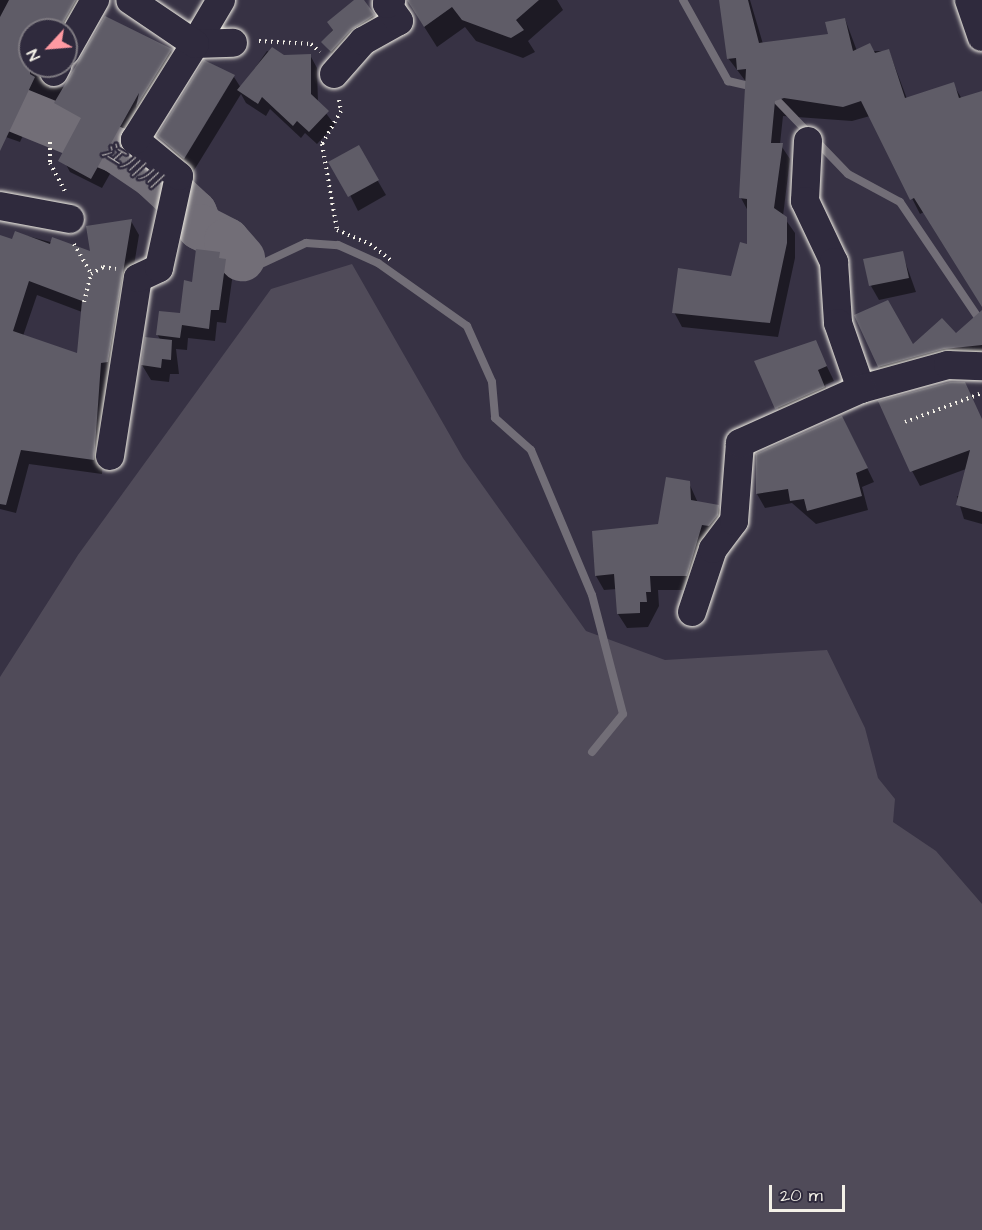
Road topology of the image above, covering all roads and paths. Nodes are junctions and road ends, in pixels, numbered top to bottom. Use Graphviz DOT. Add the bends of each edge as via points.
graph roads {
  1 [pos="95,0"];
  2 [pos="130,0"];
  3 [pos="221,0"];
  4 [pos="391,0"];
  5 [pos="969,0"];
  6 [pos="78,30"];
  7 [pos="982,37"];
  8 [pos="233,43"];
  9 [pos="195,44"];
  10 [pos="334,74"];
  11 [pos="808,141"];
  12 [pos="0,206"];
  13 [pos="69,219"];
  14 [pos="392,261"];
  15 [pos="138,278"];
  16 [pos="84,302"];
  17 [pos="982,366"];
  18 [pos="861,389"];
  19 [pos="982,393"];
  20 [pos="905,422"];
  21 [pos="110,456"];
  22 [pos="692,612"];
  1 -- 6 [label="street"];
  2 -- 9 [label="street"];
  3 -- 9 [label="street"];
  4 -- 10 [label="street" via="387,4 399,21 363,41"];
  5 -- 7 [label="street"];
  8 -- 9 [label="street"];
  8 -- 10 [label="path" via="311,44"];
  9 -- 15 [label="street" via="135,140 179,176 159,268"];
  10 -- 14 [label="path" via="341,111 322,144 337,230 370,244"];
  11 -- 18 [label="street" via="805,201 834,262 838,323"];
  12 -- 13 [label="street"];
  15 -- 16 [label="path" via="103,267 91,274"];
  15 -- 21 [label="street"];
  17 -- 18 [label="street" via="948,365"];
  18 -- 22 [label="street" via="740,443 734,521 713,549"];
  19 -- 20 [label="path"];
}
